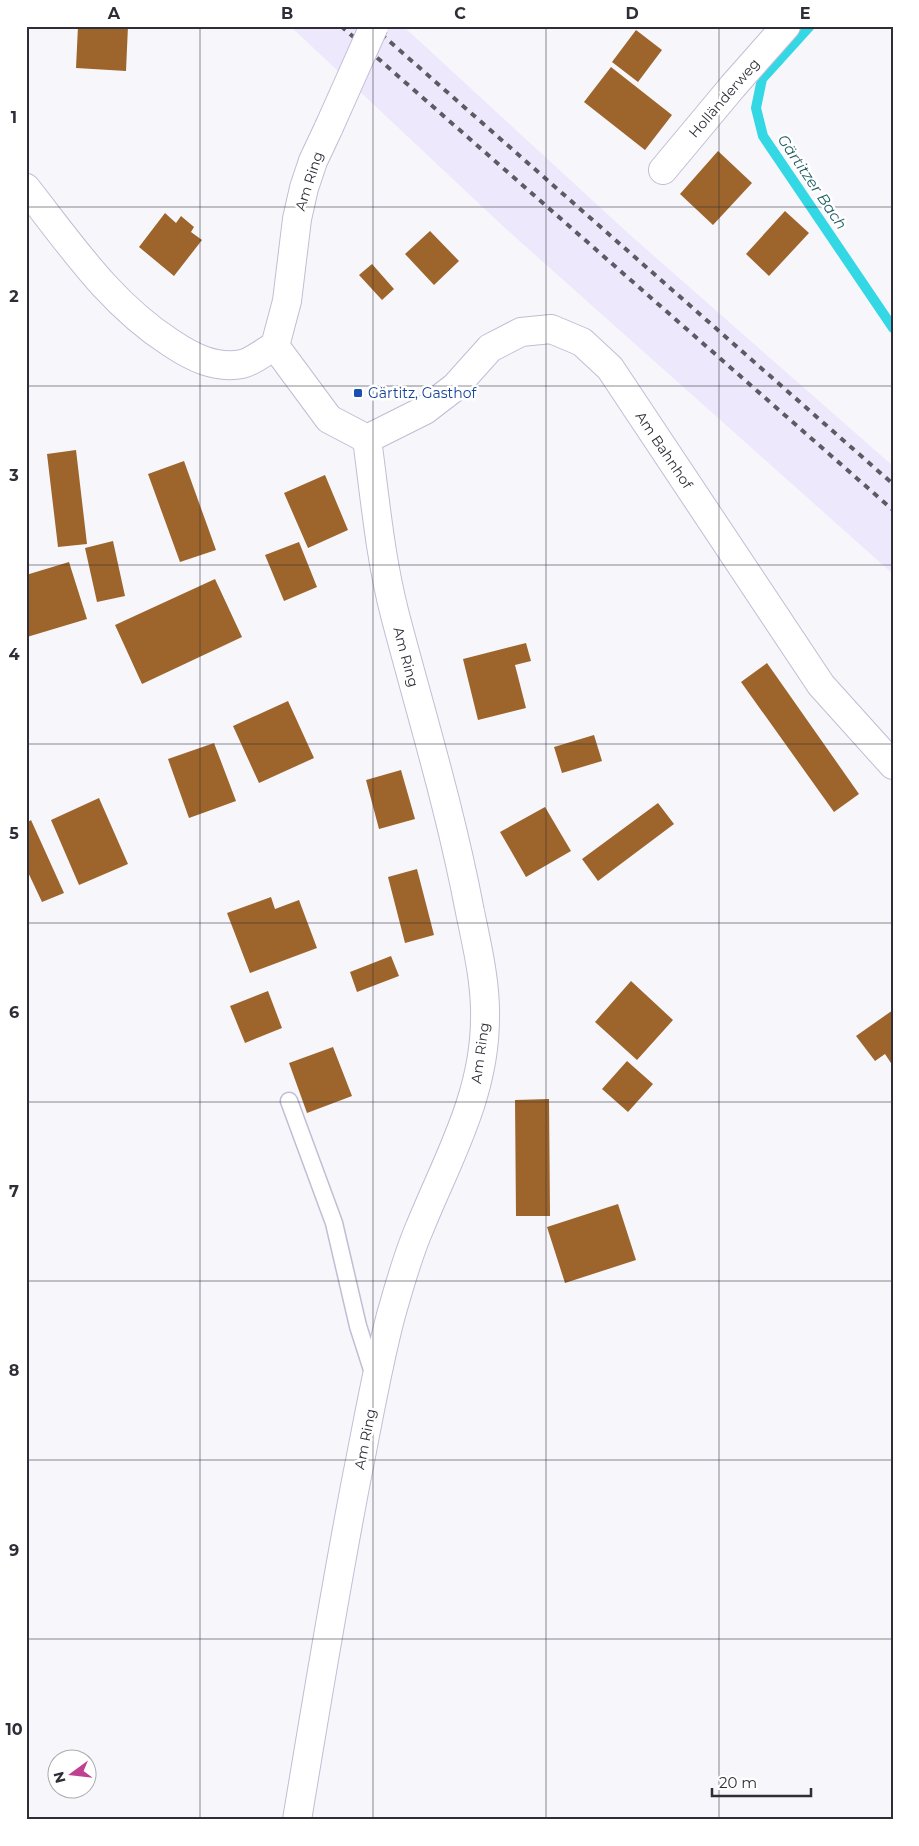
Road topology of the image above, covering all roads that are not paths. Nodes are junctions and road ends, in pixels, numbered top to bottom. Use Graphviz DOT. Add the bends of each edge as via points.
graph roads {
  1 [pos="374,26"];
  2 [pos="786,26"];
  3 [pos="663,170"];
  4 [pos="26,188"];
  5 [pos="275,346"];
  6 [pos="367,439"];
  7 [pos="893,765"];
  8 [pos="289,1101"];
  9 [pos="376,1382"];
  10 [pos="297,1820"];
  1 -- 5 [label="street, Am Ring, bridge" via="304,188 297,219 288,301"];
  2 -- 3 [label="street, Holländerweg"];
  4 -- 5 [label="street" via="120,303 147,327 189,355 215,365 243,364"];
  5 -- 6 [label="street" via="330,419"];
  6 -- 7 [label="street, Am Bahnhof" via="425,410 455,387 490,348 521,332 550,328 582,342 610,368 821,685"];
  6 -- 9 [label="street, Am Ring" via="384,569 448,809 479,956 486,1016 480,1072 460,1135 419,1229 392,1314"];
  8 -- 9 [label="lane" via="334,1223 358,1326"];
  9 -- 10 [label="street, Am Ring" via="333,1600"];
}
